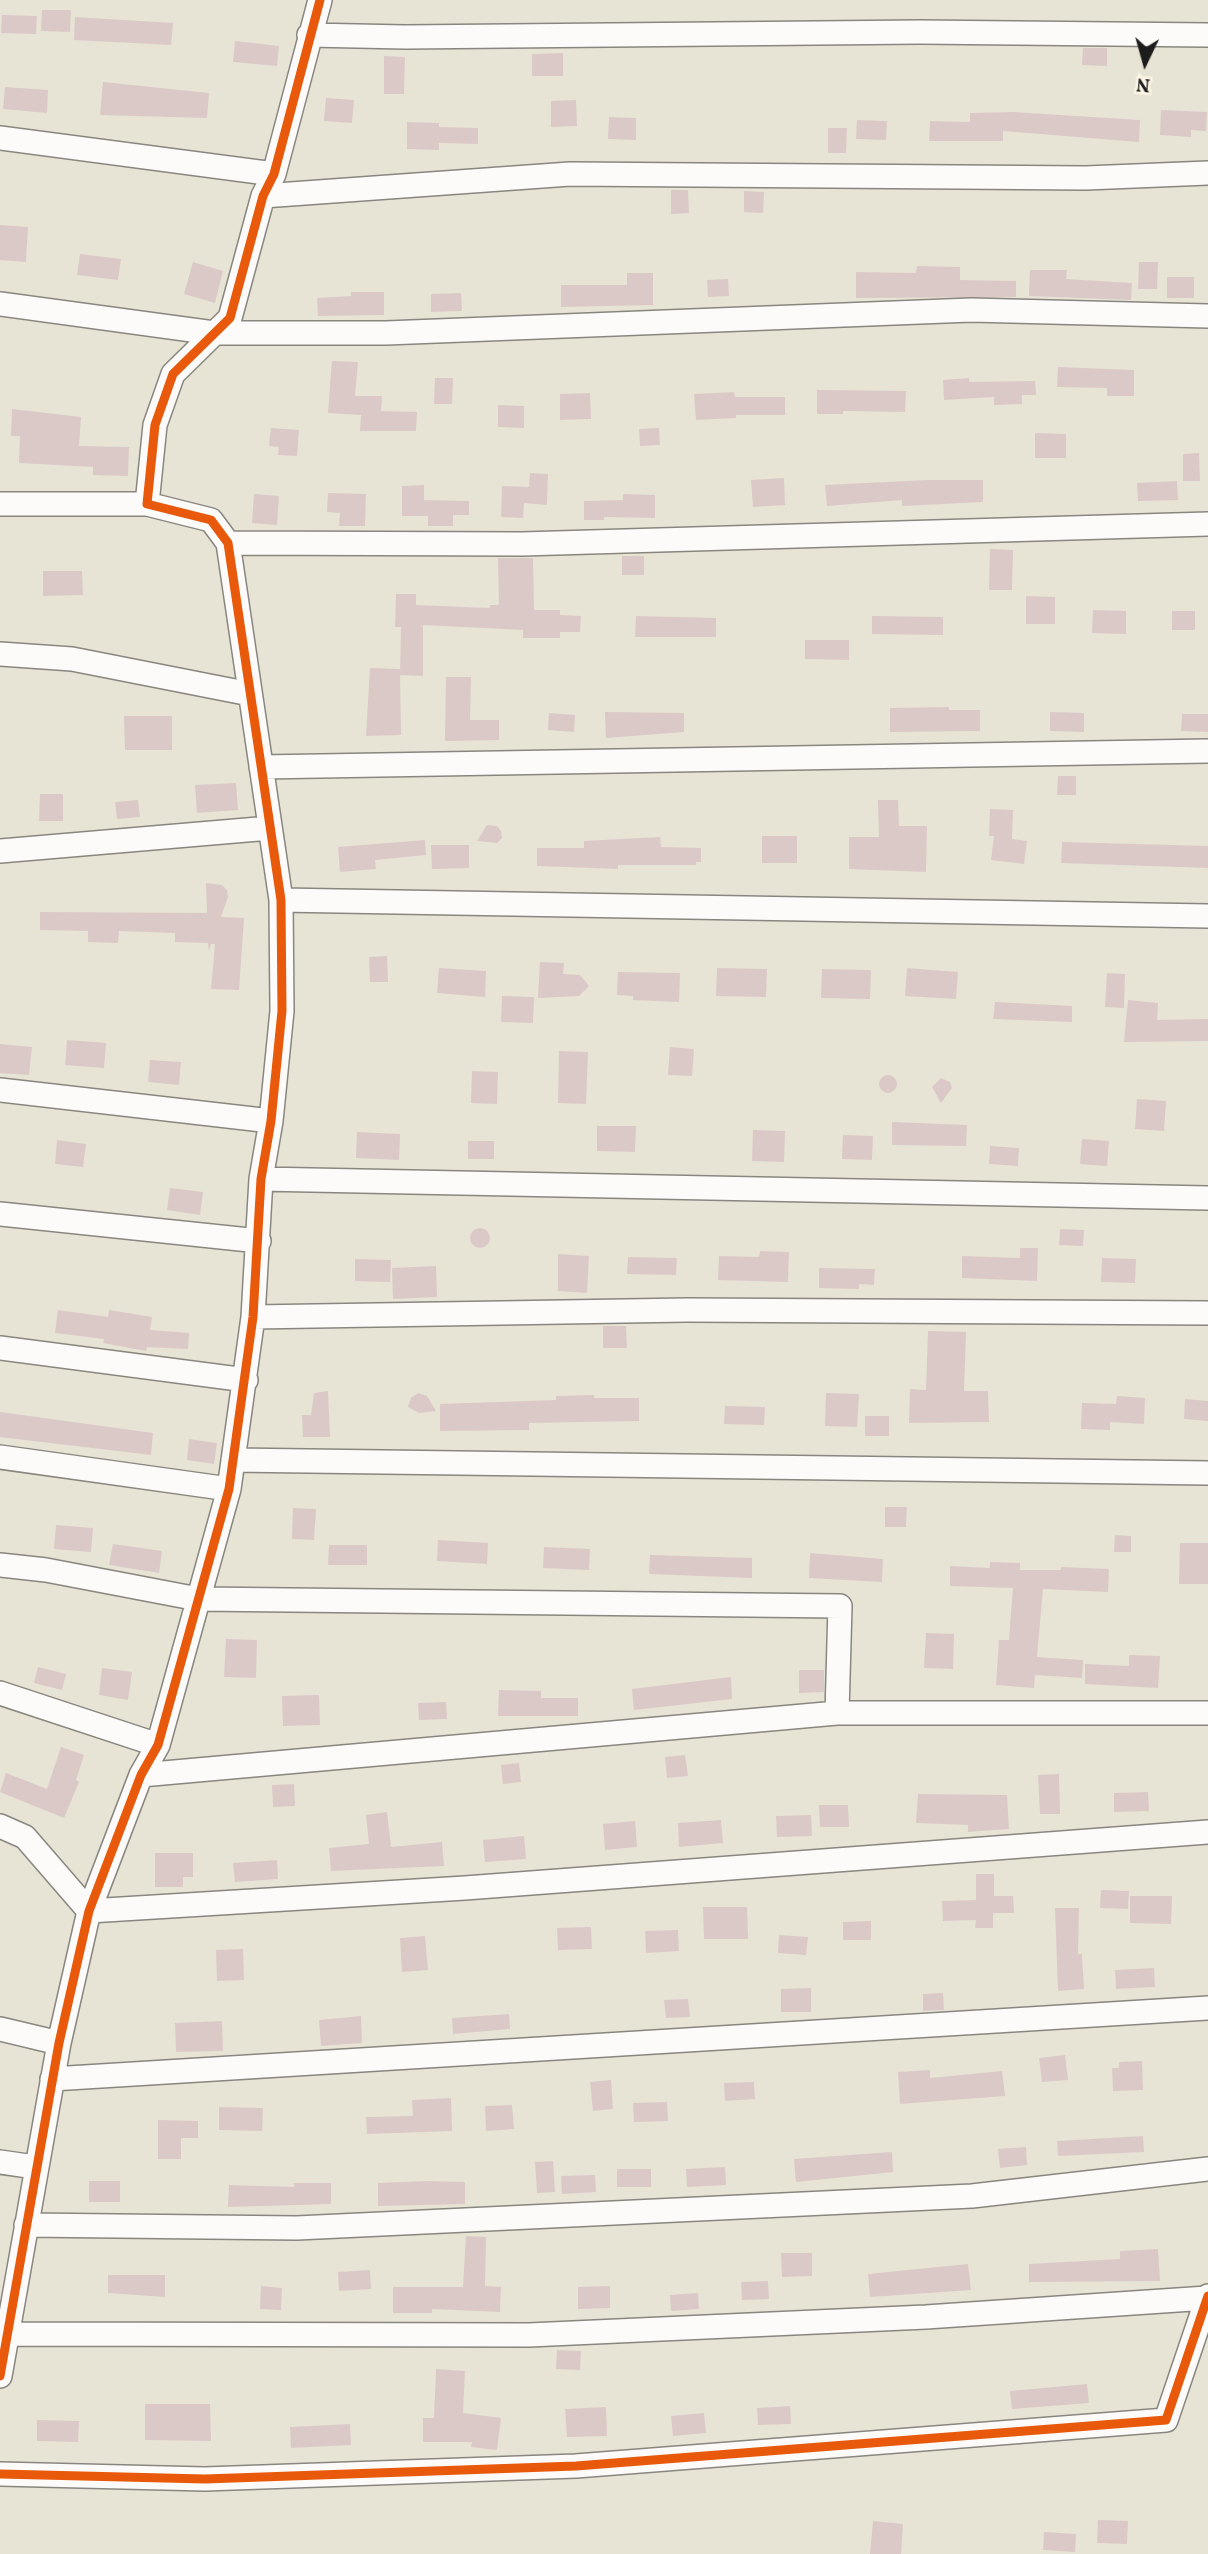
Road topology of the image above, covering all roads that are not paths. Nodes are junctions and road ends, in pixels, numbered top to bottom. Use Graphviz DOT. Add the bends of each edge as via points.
graph roads {
  1 [pos="320,0"];
  2 [pos="309,35"];
  3 [pos="1208,35"];
  4 [pos="0,138"];
  5 [pos="1208,173"];
  6 [pos="274,174"];
  7 [pos="263,196"];
  8 [pos="0,304"];
  9 [pos="1208,316"];
  10 [pos="214,333"];
  11 [pos="0,504"];
  12 [pos="147,504"];
  13 [pos="1208,524"];
  14 [pos="228,543"];
  15 [pos="0,654"];
  16 [pos="250,694"];
  17 [pos="1208,751"];
  18 [pos="261,767"];
  19 [pos="270,828"];
  20 [pos="0,851"];
  21 [pos="281,900"];
  22 [pos="1208,916"];
  23 [pos="0,1090"];
  24 [pos="271,1121"];
  25 [pos="261,1180"];
  26 [pos="1208,1198"];
  27 [pos="0,1214"];
  28 [pos="259,1241"];
  29 [pos="1208,1313"];
  30 [pos="253,1317"];
  31 [pos="0,1348"];
  32 [pos="246,1380"];
  33 [pos="0,1457"];
  34 [pos="233,1460"];
  35 [pos="1208,1473"];
  36 [pos="229,1489"];
  37 [pos="0,1565"];
  38 [pos="198,1599"];
  39 [pos="0,1693"];
  40 [pos="837,1713"];
  41 [pos="1208,1713"];
  42 [pos="158,1745"];
  43 [pos="141,1775"];
  44 [pos="0,1826"];
  45 [pos="1208,1832"];
  46 [pos="89,1911"];
  47 [pos="1208,2008"];
  48 [pos="0,2029"];
  49 [pos="59,2043"];
  50 [pos="52,2079"];
  51 [pos="0,2162"];
  52 [pos="35,2167"];
  53 [pos="1208,2169"];
  54 [pos="26,2225"];
  55 [pos="1208,2297"];
  56 [pos="9,2334"];
  57 [pos="1,2364"];
  58 [pos="0,2474"];
  1 -- 2 [label="street"];
  2 -- 3 [label="street"];
  2 -- 6 [label="street"];
  4 -- 6 [label="street"];
  5 -- 7 [label="street" via="1086,178 570,174"];
  6 -- 7 [label="street"];
  7 -- 10 [label="street" via="230,318"];
  8 -- 10 [label="street"];
  9 -- 10 [label="street" via="971,310 386,333"];
  10 -- 12 [label="street" via="173,374 155,425"];
  11 -- 12 [label="street"];
  12 -- 14 [label="street" via="211,520"];
  13 -- 14 [label="street" via="522,544"];
  14 -- 16 [label="street"];
  15 -- 16 [label="street" via="72,659"];
  16 -- 18 [label="street"];
  17 -- 18 [label="street"];
  18 -- 19 [label="street"];
  19 -- 20 [label="street"];
  19 -- 21 [label="street"];
  21 -- 22 [label="street"];
  21 -- 24 [label="street" via="282,1011"];
  23 -- 24 [label="street"];
  24 -- 25 [label="street"];
  25 -- 26 [label="street"];
  25 -- 28 [label="street"];
  27 -- 28 [label="street"];
  28 -- 30 [label="street"];
  29 -- 30 [label="street" via="687,1310"];
  30 -- 32 [label="street"];
  31 -- 32 [label="street"];
  32 -- 34 [label="street"];
  33 -- 36 [label="street"];
  34 -- 35 [label="street"];
  34 -- 36 [label="street"];
  36 -- 38 [label="street"];
  37 -- 38 [label="street"];
  38 -- 40 [label="street" via="840,1606"];
  38 -- 42 [label="street"];
  39 -- 42 [label="street"];
  40 -- 41 [label="street"];
  40 -- 43 [label="street"];
  42 -- 43 [label="street"];
  43 -- 46 [label="street"];
  44 -- 46 [label="street" via="25,1837"];
  45 -- 46 [label="street" via="465,1888"];
  46 -- 49 [label="street"];
  47 -- 50 [label="street"];
  48 -- 49 [label="street"];
  49 -- 50 [label="street"];
  50 -- 52 [label="street"];
  51 -- 52 [label="street"];
  52 -- 54 [label="street"];
  53 -- 54 [label="street" via="972,2196 297,2228"];
  54 -- 56 [label="street"];
  55 -- 56 [label="street" via="926,2317 529,2335"];
  55 -- 58 [label="street" via="1166,2420 576,2466 205,2479"];
  56 -- 57 [label="street"];
}
